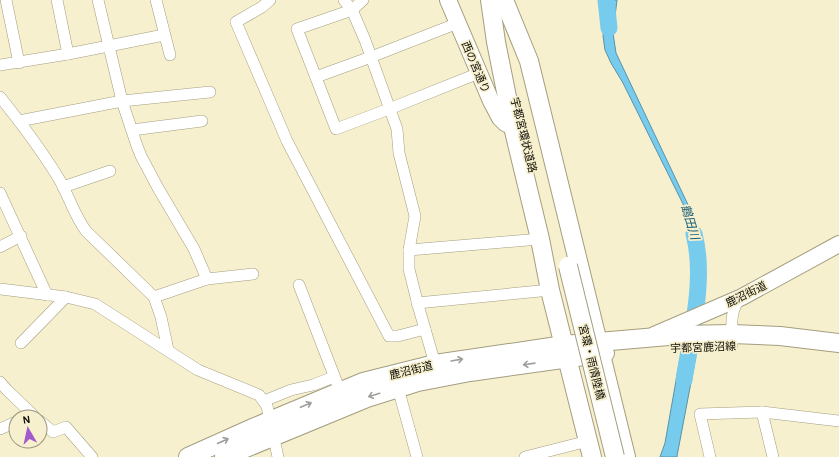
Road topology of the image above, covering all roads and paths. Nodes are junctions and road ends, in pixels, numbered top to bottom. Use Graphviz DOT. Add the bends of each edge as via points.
graph roads {
  1 [pos="6,0"];
  2 [pos="57,0"];
  3 [pos="98,0"];
  4 [pos="156,0"];
  5 [pos="270,0"];
  6 [pos="344,0"];
  7 [pos="363,0"];
  8 [pos="448,0"];
  9 [pos="491,0"];
  10 [pos="504,0"];
  11 [pos="352,10"];
  12 [pos="458,23"];
  13 [pos="164,35"];
  14 [pos="109,46"];
  15 [pos="68,54"];
  16 [pos="170,55"];
  17 [pos="371,57"];
  18 [pos="19,63"];
  19 [pos="0,65"];
  20 [pos="479,73"];
  21 [pos="316,77"];
  22 [pos="210,92"];
  23 [pos="0,97"];
  24 [pos="122,101"];
  25 [pos="390,109"];
  26 [pos="19,121"];
  27 [pos="202,121"];
  28 [pos="513,127"];
  29 [pos="132,130"];
  30 [pos="110,172"];
  31 [pos="64,187"];
  32 [pos="0,193"];
  33 [pos="21,236"];
  34 [pos="540,239"];
  35 [pos="839,244"];
  36 [pos="0,247"];
  37 [pos="409,250"];
  38 [pos="562,268"];
  39 [pos="253,274"];
  40 [pos="207,279"];
  41 [pos="299,285"];
  42 [pos="0,289"];
  43 [pos="550,290"];
  44 [pos="47,295"];
  45 [pos="66,297"];
  46 [pos="154,297"];
  47 [pos="742,297"];
  48 [pos="417,303"];
  49 [pos="425,329"];
  50 [pos="680,335"];
  51 [pos="732,339"];
  52 [pos="21,343"];
  53 [pos="839,343"];
  54 [pos="600,347"];
  55 [pos="168,350"];
  56 [pos="566,351"];
  57 [pos="839,355"];
  58 [pos="435,364"];
  59 [pos="0,382"];
  60 [pos="337,384"];
  61 [pos="398,388"];
  62 [pos="264,400"];
  63 [pos="26,409"];
  64 [pos="762,412"];
  65 [pos="839,422"];
  66 [pos="48,428"];
  67 [pos="272,428"];
  68 [pos="590,449"];
  69 [pos="92,457"];
  70 [pos="188,457"];
  71 [pos="224,457"];
  72 [pos="278,457"];
  73 [pos="417,457"];
  74 [pos="525,457"];
  75 [pos="603,457"];
  76 [pos="615,457"];
  77 [pos="626,457"];
  78 [pos="710,457"];
  79 [pos="773,457"];
  1 -- 18 [label="street"];
  2 -- 15 [label="street"];
  3 -- 14 [label="street"];
  4 -- 13 [label="street"];
  5 -- 49 [label="street" via="236,22 287,141 389,336"];
  6 -- 11 [label="street"];
  7 -- 11 [label="street"];
  8 -- 12 [label="street, 西の宮通り"];
  9 -- 28 [label="main road" via="496,42"];
  9 -- 38 [label="main road, 宇都宮環状道路"];
  10 -- 38 [label="main road, 宇都宮環状道路"];
  10 -- 54 [label="main road" via="529,61"];
  11 -- 17 [label="street"];
  11 -- 21 [label="street" via="297,29"];
  12 -- 17 [label="street"];
  12 -- 20 [label="street, 西の宮通り"];
  13 -- 14 [label="street"];
  13 -- 16 [label="street"];
  14 -- 15 [label="street"];
  14 -- 24 [label="street"];
  15 -- 18 [label="street"];
  17 -- 21 [label="street"];
  17 -- 25 [label="street"];
  18 -- 19 [label="street"];
  20 -- 25 [label="street"];
  20 -- 28 [label="street, 西の宮通り" via="500,118"];
  21 -- 25 [label="street" via="336,129"];
  22 -- 24 [label="street"];
  23 -- 26 [label="street"];
  24 -- 26 [label="street"];
  24 -- 29 [label="street"];
  25 -- 37 [label="street" via="397,129 399,153 415,216"];
  26 -- 31 [label="street"];
  27 -- 29 [label="street"];
  28 -- 34 [label="main road"];
  29 -- 40 [label="street" via="141,156 194,249"];
  30 -- 31 [label="street"];
  31 -- 46 [label="street" via="86,231"];
  32 -- 33 [label="street"];
  33 -- 36 [label="street"];
  33 -- 44 [label="street"];
  34 -- 37 [label="street"];
  34 -- 43 [label="main road"];
  35 -- 47 [label="street, 鹿沼街道"];
  37 -- 48 [label="street" via="409,269"];
  38 -- 75 [label="main road, 宮環・雨情陸橋"];
  38 -- 76 [label="main road, 宮環・雨情陸橋, bridge"];
  39 -- 40 [label="street"];
  40 -- 46 [label="street"];
  41 -- 60 [label="street"];
  42 -- 44 [label="street"];
  43 -- 48 [label="street"];
  43 -- 56 [label="main road"];
  44 -- 45 [label="street"];
  45 -- 52 [label="street"];
  45 -- 55 [label="street" via="95,304"];
  46 -- 55 [label="street"];
  47 -- 50 [label="street, 鹿沼街道" via="704,314"];
  47 -- 51 [label="street" via="734,309"];
  48 -- 49 [label="street"];
  49 -- 58 [label="street"];
  50 -- 51 [label="main road, 宇都宮鹿沼線" via="702,340"];
  50 -- 54 [label="main road, 宇都宮鹿沼線"];
  50 -- 54 [label="main road, 鹿沼街道" via="649,337"];
  51 -- 53 [label="main road, 宇都宮鹿沼線" via="780,336"];
  51 -- 57 [label="main road, 宇都宮鹿沼線"];
  54 -- 56 [label="main road, 鹿沼街道"];
  54 -- 77 [label="main road"];
  55 -- 62 [label="street" via="198,370 258,395"];
  58 -- 56 [label="main road, 鹿沼街道, one-way"];
  56 -- 61 [label="main road, 鹿沼街道, one-way"];
  56 -- 68 [label="main road"];
  58 -- 60 [label="main road, 鹿沼街道" via="363,382"];
  59 -- 63 [label="street"];
  60 -- 62 [label="street" via="313,385"];
  67 -- 60 [label="main road, 鹿沼街道, one-way"];
  61 -- 67 [label="main road, 鹿沼街道, one-way"];
  61 -- 73 [label="street"];
  62 -- 67 [label="street"];
  64 -- 65 [label="street"];
  64 -- 78 [label="street" via="700,414"];
  64 -- 79 [label="street"];
  66 -- 69 [label="street" via="53,432 66,427"];
  70 -- 67 [label="main road, 鹿沼街道, one-way"];
  67 -- 71 [label="main road, 鹿沼街道"];
  67 -- 72 [label="street"];
  68 -- 74 [label="street"];
}
